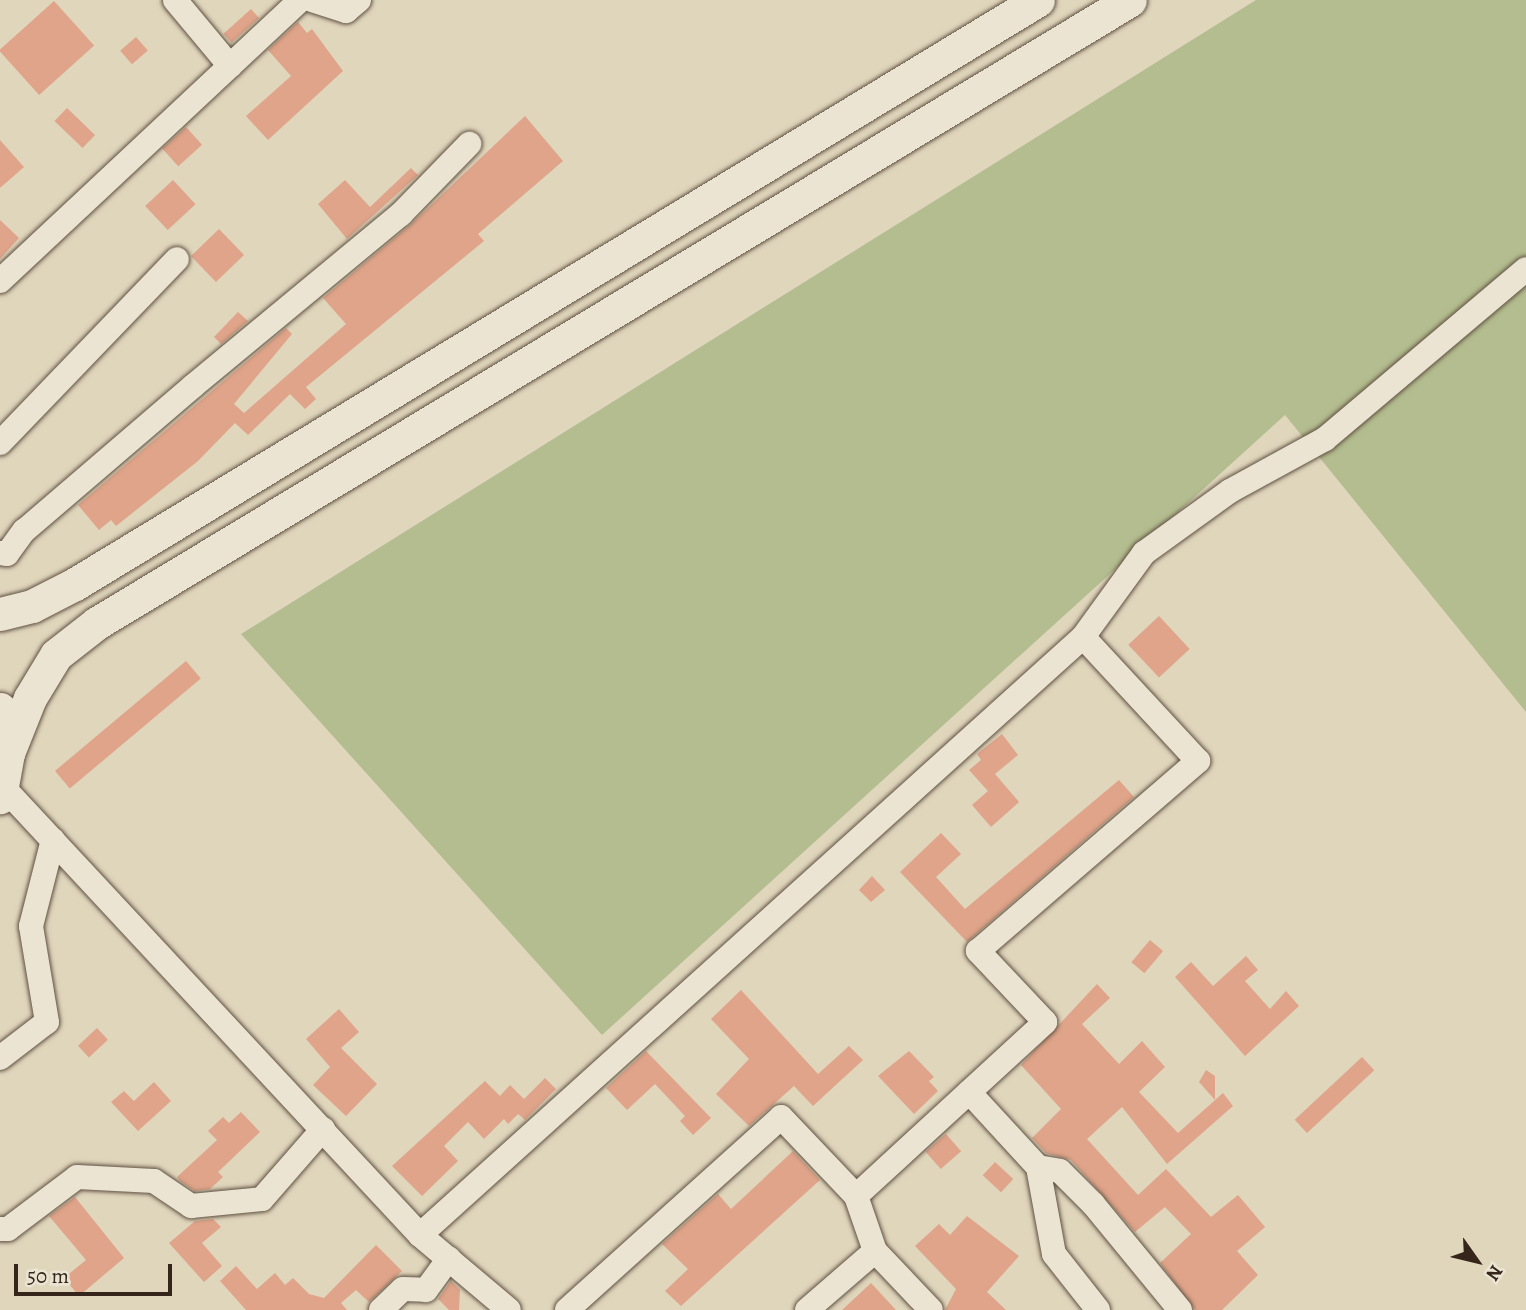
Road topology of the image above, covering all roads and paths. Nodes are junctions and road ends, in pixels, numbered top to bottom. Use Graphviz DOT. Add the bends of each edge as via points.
graph roads {
  1 [pos="175,0"];
  2 [pos="300,0"];
  3 [pos="312,0"];
  4 [pos="359,0"];
  5 [pos="1038,0"];
  6 [pos="1130,0"];
  7 [pos="230,66"];
  8 [pos="468,144"];
  9 [pos="177,259"];
  10 [pos="1526,270"];
  11 [pos="0,281"];
  12 [pos="0,443"];
  13 [pos="0,553"];
  14 [pos="0,614"];
  15 [pos="1083,637"];
  16 [pos="0,709"];
  17 [pos="8,753"];
  18 [pos="2,793"];
  19 [pos="53,840"];
  20 [pos="0,1058"];
  21 [pos="970,1092"];
  22 [pos="323,1129"];
  23 [pos="1038,1167"];
  24 [pos="856,1196"];
  25 [pos="0,1228"];
  26 [pos="420,1235"];
  27 [pos="875,1251"];
  28 [pos="449,1258"];
  29 [pos="381,1310"];
  30 [pos="509,1310"];
  31 [pos="567,1310"];
  32 [pos="807,1310"];
  33 [pos="931,1310"];
  34 [pos="1098,1310"];
  35 [pos="1180,1310"];
  1 -- 7 [label="street"];
  2 -- 7 [label="street"];
  3 -- 4 [label="street" via="346,11"];
  5 -- 14 [label="main road" via="75,584 32,606"];
  6 -- 17 [label="main road" via="97,623 56,655 30,698"];
  7 -- 11 [label="street"];
  8 -- 13 [label="street" via="401,215 24,531 7,554"];
  9 -- 12 [label="street"];
  10 -- 15 [label="street" via="1325,439 1230,491 1144,553"];
  15 -- 21 [label="street" via="1198,761 978,951 1045,1022"];
  15 -- 26 [label="street"];
  16 -- 17 [label="main road"];
  17 -- 18 [label="main road"];
  18 -- 19 [label="street"];
  19 -- 20 [label="street" via="31,926 47,1022"];
  19 -- 22 [label="street"];
  21 -- 23 [label="street"];
  21 -- 24 [label="street"];
  22 -- 25 [label="street" via="262,1199 191,1206 154,1181 77,1177 8,1229"];
  22 -- 26 [label="street"];
  23 -- 34 [label="street" via="1054,1254"];
  23 -- 35 [label="street" via="1060,1171 1093,1204"];
  24 -- 27 [label="street"];
  24 -- 31 [label="street" via="781,1117"];
  26 -- 28 [label="street"];
  27 -- 32 [label="street"];
  27 -- 33 [label="street"];
  28 -- 29 [label="street" via="426,1290 403,1289"];
  28 -- 30 [label="street"];
}
